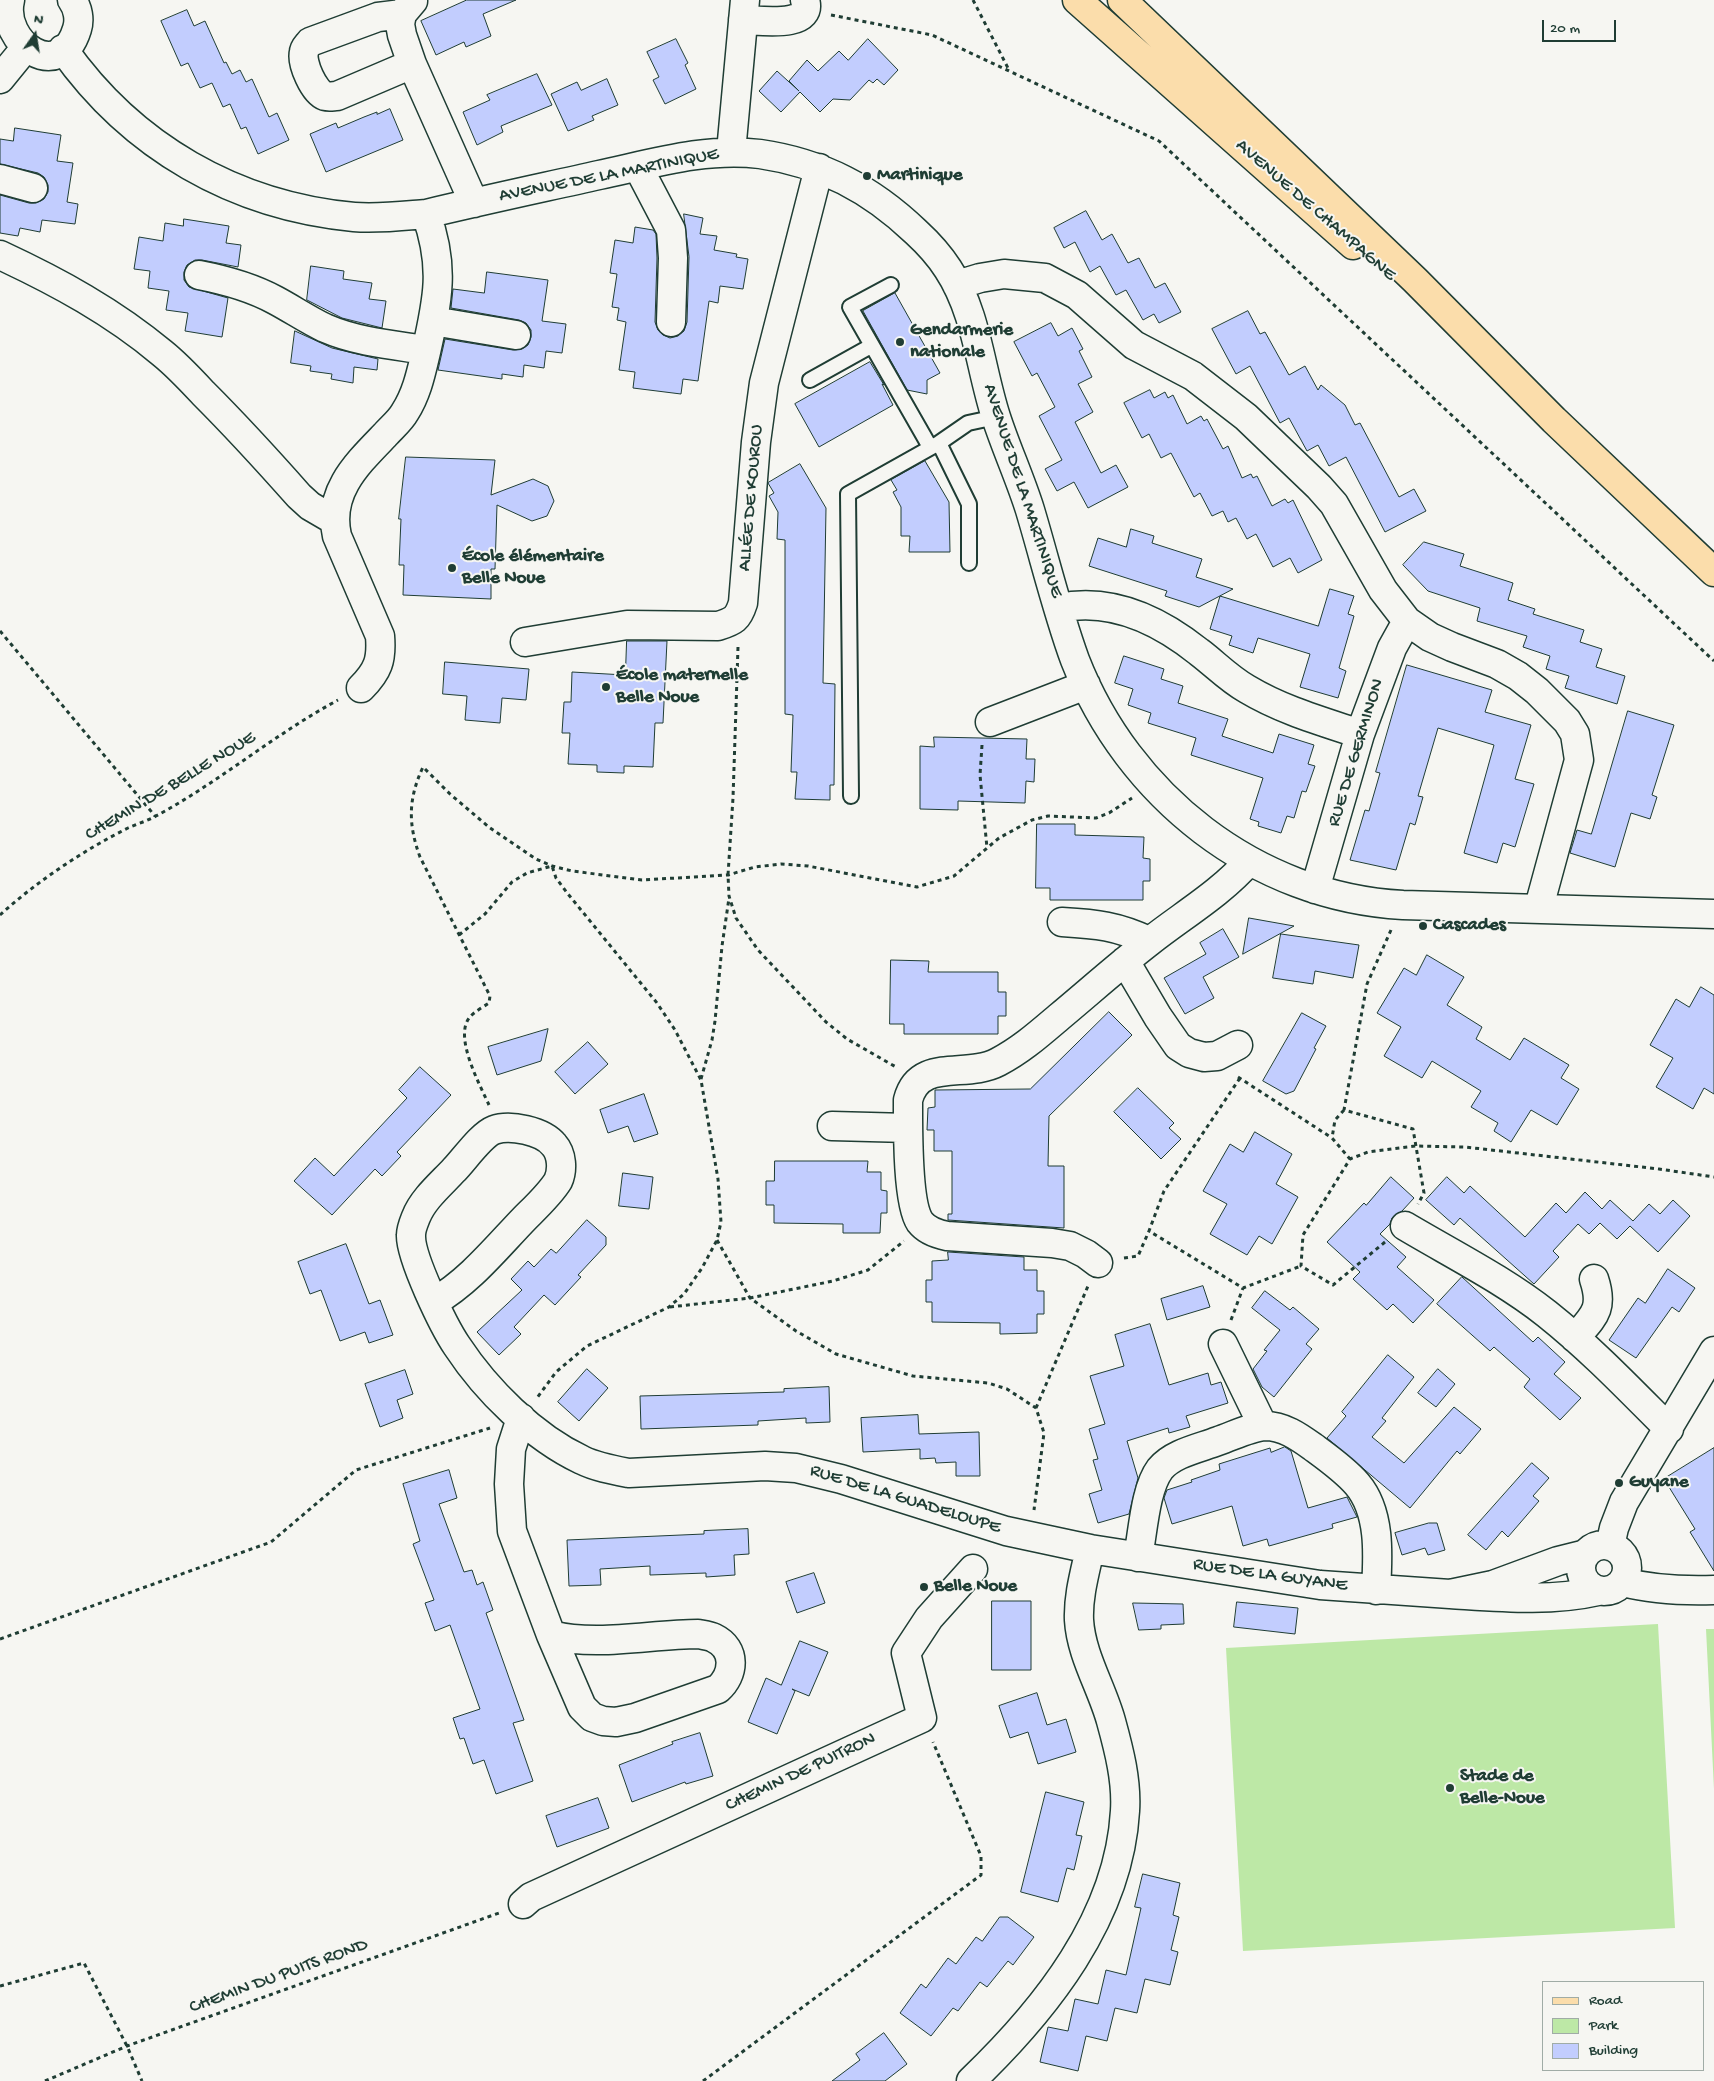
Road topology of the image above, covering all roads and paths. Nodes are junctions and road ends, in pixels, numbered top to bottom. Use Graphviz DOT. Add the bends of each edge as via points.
graph roads {
  1 [pos="973,0"];
  2 [pos="1077,0"];
  3 [pos="1122,0"];
  4 [pos="77,1"];
  5 [pos="6,2"];
  6 [pos="805,5"];
  7 [pos="408,7"];
  8 [pos="744,10"];
  9 [pos="64,49"];
  10 [pos="22,52"];
  11 [pos="412,64"];
  12 [pos="1009,70"];
  13 [pos="0,79"];
  14 [pos="731,152"];
  15 [pos="638,167"];
  16 [pos="819,168"];
  17 [pos="0,179"];
  18 [pos="33,188"];
  19 [pos="474,203"];
  20 [pos="426,214"];
  21 [pos="0,255"];
  22 [pos="199,275"];
  23 [pos="891,285"];
  24 [pos="957,285"];
  25 [pos="433,321"];
  26 [pos="671,322"];
  27 [pos="516,335"];
  28 [pos="872,346"];
  29 [pos="426,350"];
  30 [pos="810,380"];
  31 [pos="996,417"];
  32 [pos="1554,420"];
  33 [pos="934,445"];
  34 [pos="334,520"];
  35 [pos="969,563"];
  36 [pos="1714,572"];
  37 [pos="1059,608"];
  38 [pos="739,616"];
  39 [pos="1407,621"];
  40 [pos="0,631"];
  41 [pos="525,642"];
  42 [pos="1714,661"];
  43 [pos="1086,685"];
  44 [pos="361,688"];
  45 [pos="990,722"];
  46 [pos="1360,734"];
  47 [pos="1152,784"];
  48 [pos="851,796"];
  49 [pos="156,816"];
  50 [pos="987,849"];
  51 [pos="1249,861"];
  52 [pos="552,866"];
  53 [pos="728,875"];
  54 [pos="1315,889"];
  55 [pos="729,896"];
  56 [pos="1403,905"];
  57 [pos="1539,908"];
  58 [pos="1714,914"];
  59 [pos="0,916"];
  60 [pos="1062,922"];
  61 [pos="459,935"];
  62 [pos="1149,941"];
  63 [pos="1125,961"];
  64 [pos="1238,1045"];
  65 [pos="1207,1057"];
  66 [pos="1240,1078"];
  67 [pos="701,1080"];
  68 [pos="918,1080"];
  69 [pos="1344,1110"];
  70 [pos="832,1126"];
  71 [pos="908,1128"];
  72 [pos="494,1130"];
  73 [pos="1332,1138"];
  74 [pos="1416,1146"];
  75 [pos="1350,1159"];
  76 [pos="1714,1178"];
  77 [pos="1405,1226"];
  78 [pos="925,1227"];
  79 [pos="1149,1231"];
  80 [pos="717,1240"];
  81 [pos="1098,1263"];
  82 [pos="1301,1266"];
  83 [pos="1594,1279"];
  84 [pos="1243,1288"];
  85 [pos="750,1298"];
  86 [pos="434,1302"];
  87 [pos="669,1307"];
  88 [pos="1575,1338"];
  89 [pos="1223,1344"];
  90 [pos="1714,1352"];
  91 [pos="1036,1408"];
  92 [pos="521,1418"];
  93 [pos="1263,1426"];
  94 [pos="1669,1429"];
  95 [pos="1030,1536"];
  96 [pos="1090,1549"];
  97 [pos="1598,1550"];
  98 [pos="1138,1557"];
  99 [pos="973,1570"];
  100 [pos="1611,1587"];
  101 [pos="1376,1590"];
  102 [pos="1714,1590"];
  103 [pos="1450,1594"];
  104 [pos="551,1635"];
  105 [pos="0,1639"];
  106 [pos="922,1718"];
  107 [pos="523,1904"];
  108 [pos="0,1986"];
  109 [pos="127,2046"];
  110 [pos="45,2081"];
  111 [pos="142,2081"];
  112 [pos="703,2081"];
  113 [pos="970,2081"];
  1 -- 12 [label="path"];
  2 -- 32 [label="main road, AVENUE DE CHAMPAGNE"];
  3 -- 32 [label="main road" via="1415,280"];
  4 -- 9 [label="street" via="77,28"];
  5 -- 10 [label="street" via="6,30"];
  6 -- 8 [label="street" via="802,16 794,20"];
  6 -- 12 [label="path" via="932,35"];
  7 -- 11 [label="street" via="400,24"];
  7 -- 11 [label="street" via="310,42 303,59 311,82 326,96 337,96"];
  8 -- 14 [label="street"];
  9 -- 10 [label="street" via="36,56"];
  9 -- 20 [label="street, AVENUE DE LA MARTINIQUE" via="96,90 127,120 179,161 212,179 293,208 354,217"];
  10 -- 13 [label="street"];
  11 -- 19 [label="street"];
  12 -- 42 [label="path" via="1159,142"];
  14 -- 15 [label="street, AVENUE DE LA MARTINIQUE" via="707,153"];
  14 -- 16 [label="street, AVENUE DE LA MARTINIQUE" via="783,158"];
  15 -- 19 [label="street, AVENUE DE LA MARTINIQUE"];
  15 -- 26 [label="street" via="671,230 674,258"];
  16 -- 24 [label="street, AVENUE DE LA MARTINIQUE" via="840,176 892,209 934,250"];
  16 -- 38 [label="street, ALLÉE DE KOUROU" via="764,383 743,603"];
  17 -- 18 [label="street"];
  19 -- 20 [label="street, AVENUE DE LA MARTINIQUE"];
  20 -- 25 [label="street" via="438,260 439,280"];
  21 -- 34 [label="street" via="56,281 137,333 205,395 299,496"];
  22 -- 29 [label="street" via="247,288 349,337"];
  23 -- 28 [label="lane" via="850,307"];
  24 -- 31 [label="street, AVENUE DE LA MARTINIQUE" via="971,319"];
  24 -- 39 [label="street" via="1004,274 1045,278 1077,295 1134,345 1193,376 1215,392 1246,417 1334,504 1383,590"];
  25 -- 27 [label="street"];
  25 -- 29 [label="street"];
  28 -- 30 [label="lane"];
  28 -- 33 [label="lane"];
  29 -- 34 [label="street" via="413,400 404,415 347,478"];
  31 -- 33 [label="lane" via="968,423"];
  31 -- 37 [label="street, AVENUE DE LA MARTINIQUE" via="1029,506"];
  32 -- 36 [label="main road"];
  33 -- 35 [label="lane" via="969,504"];
  33 -- 48 [label="lane" via="848,494"];
  34 -- 44 [label="street" via="337,536 380,636 378,664 372,677"];
  37 -- 43 [label="street, AVENUE DE LA MARTINIQUE"];
  37 -- 46 [label="street" via="1077,604 1109,607 1148,618 1167,628 1245,688 1272,703"];
  38 -- 41 [label="street" via="718,626 627,625"];
  38 -- 53 [label="path"];
  39 -- 46 [label="street, RUE DE GERMINON" via="1392,648"];
  39 -- 57 [label="street" via="1430,637 1518,676 1561,715 1575,734 1579,760"];
  40 -- 49 [label="path"];
  43 -- 45 [label="street"];
  43 -- 47 [label="street, AVENUE DE LA MARTINIQUE" via="1107,725 1129,758"];
  44 -- 49 [label="path, CHEMIN DE BELLE NOUE" via="309,716 250,758"];
  45 -- 50 [label="path" via="983,735 980,775"];
  46 -- 54 [label="street, RUE DE GERMINON"];
  47 -- 50 [label="path" via="1109,813 1096,818 1048,816 1032,820 999,838"];
  47 -- 51 [label="street, AVENUE DE LA MARTINIQUE" via="1215,841"];
  49 -- 59 [label="path, CHEMIN DE BELLE NOUE" via="58,870"];
  50 -- 53 [label="path" via="954,876 917,887 808,866 781,864"];
  51 -- 54 [label="street, AVENUE DE LA MARTINIQUE"];
  51 -- 62 [label="street" via="1218,892"];
  52 -- 53 [label="path" via="642,880"];
  52 -- 61 [label="path" via="527,873 512,882 485,914"];
  52 -- 61 [label="path" via="536,860 490,828 423,767 412,796 410,817 415,843"];
  52 -- 67 [label="path" via="568,894 657,1003"];
  53 -- 55 [label="path"];
  54 -- 56 [label="street, AVENUE DE LA MARTINIQUE" via="1353,899"];
  55 -- 67 [label="path" via="716,1021"];
  55 -- 68 [label="path" via="736,918 758,950 826,1022 847,1039"];
  56 -- 57 [label="street, AVENUE DE LA MARTINIQUE"];
  56 -- 69 [label="path" via="1367,984"];
  57 -- 58 [label="street, AVENUE DE LA MARTINIQUE"];
  60 -- 62 [label="street" via="1100,924"];
  61 -- 72 [label="path" via="490,996 489,1003 470,1017 464,1037 491,1111"];
  62 -- 63 [label="street"];
  63 -- 65 [label="street" via="1178,1046 1189,1053"];
  63 -- 68 [label="street" via="1012,1055 978,1069 929,1074"];
  64 -- 65 [label="street" via="1217,1056"];
  65 -- 66 [label="path"];
  66 -- 73 [label="path"];
  66 -- 79 [label="path" via="1164,1191"];
  67 -- 80 [label="path" via="718,1179 720,1222"];
  68 -- 71 [label="street" via="911,1088 908,1100"];
  69 -- 73 [label="path" via="1335,1120"];
  69 -- 74 [label="path" via="1414,1129"];
  70 -- 71 [label="street"];
  71 -- 78 [label="street" via="915,1208 919,1221"];
  72 -- 86 [label="street, RUE DE LA GUADELOUPE" via="424,1202 416,1215 411,1236 414,1254"];
  72 -- 86 [label="street" via="519,1128 554,1144 561,1158 558,1180 465,1281"];
  73 -- 75 [label="path"];
  74 -- 75 [label="path" via="1368,1152"];
  74 -- 76 [label="path" via="1465,1147"];
  74 -- 77 [label="path" via="1424,1193"];
  75 -- 82 [label="path" via="1303,1235"];
  77 -- 82 [label="path" via="1333,1285"];
  77 -- 88 [label="street" via="1504,1285 1546,1313"];
  78 -- 81 [label="street" via="946,1236 1052,1242 1070,1246"];
  78 -- 85 [label="path" via="898,1244 868,1270"];
  79 -- 81 [label="path" via="1138,1256"];
  79 -- 84 [label="path"];
  80 -- 85 [label="path"];
  80 -- 87 [label="path" via="684,1294"];
  81 -- 91 [label="path"];
  82 -- 84 [label="path"];
  83 -- 88 [label="street" via="1599,1303 1596,1313"];
  84 -- 89 [label="path"];
  85 -- 87 [label="path"];
  85 -- 91 [label="path" via="796,1331 836,1354 913,1376 1007,1388"];
  86 -- 92 [label="street, RUE DE LA GUADELOUPE" via="447,1332 463,1356 494,1394"];
  87 -- 92 [label="path" via="587,1346 556,1372"];
  88 -- 94 [label="street"];
  89 -- 93 [label="street"];
  90 -- 94 [label="street"];
  91 -- 95 [label="path" via="1044,1432"];
  92 -- 95 [label="street, RUE DE LA GUADELOUPE" via="557,1446 582,1460 607,1468 629,1473 766,1466 796,1468"];
  92 -- 104 [label="street" via="511,1449 509,1491 512,1531"];
  92 -- 105 [label="path" via="356,1470 271,1542"];
  93 -- 98 [label="street" via="1175,1457 1161,1468 1148,1502"];
  93 -- 101 [label="street" via="1295,1434 1346,1473 1364,1493 1378,1544"];
  94 -- 97 [label="street" via="1624,1502 1614,1528"];
  95 -- 96 [label="street, RUE DE LA GUADELOUPE"];
  96 -- 98 [label="street, RUE DE LA GUYANE"];
  96 -- 113 [label="street" via="1080,1603 1080,1622 1088,1656 1111,1720 1125,1786 1119,1856 1094,1924 1066,1971 1040,2006"];
  97 -- 100 [label="street" via="1618,1550 1628,1565 1627,1574"];
  97 -- 100 [label="street" via="1581,1562 1584,1580 1590,1587"];
  97 -- 103 [label="street, RUE DE LA GUYANE" via="1493,1585"];
  98 -- 101 [label="street, RUE DE LA GUYANE"];
  99 -- 106 [label="street" via="929,1618 906,1653"];
  100 -- 102 [label="street"];
  100 -- 103 [label="street, RUE DE LA GUYANE" via="1577,1596 1516,1598"];
  101 -- 103 [label="street, RUE DE LA GUYANE"];
  104 -- 104 [label="street" via="582,1707 592,1717 603,1721 635,1718 718,1689 731,1671 730,1656 722,1644 698,1634 586,1640"];
  106 -- 107 [label="street, CHEMIN DE PUITRON" via="531,1897"];
  106 -- 112 [label="path" via="982,1856 981,1875"];
  107 -- 109 [label="path, CHEMIN DU PUITS ROND"];
  108 -- 109 [label="path" via="84,1963"];
  109 -- 110 [label="path, CHEMIN DU PUITS ROND"];
  109 -- 111 [label="path"];
}
